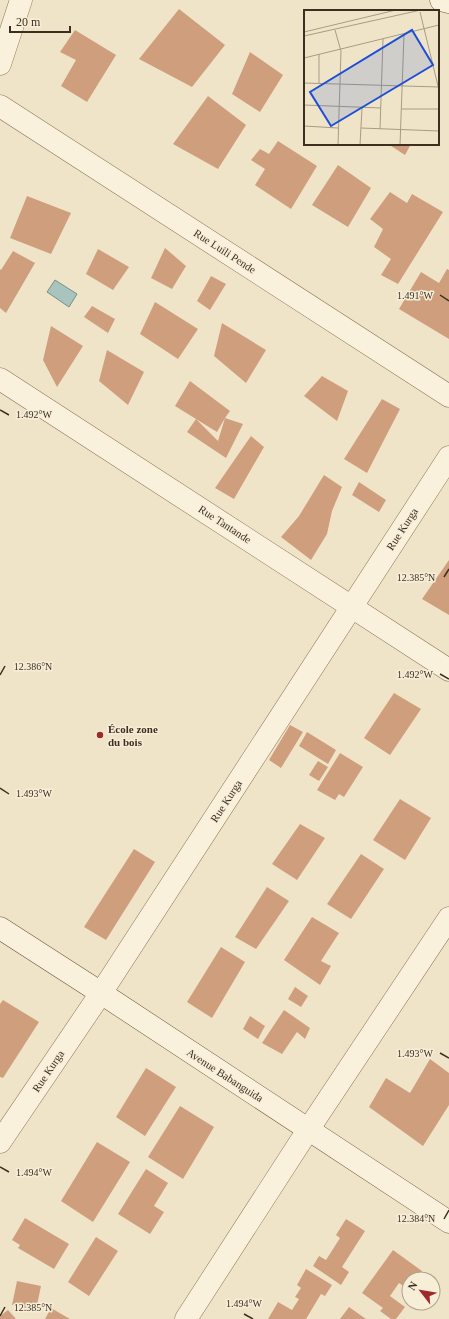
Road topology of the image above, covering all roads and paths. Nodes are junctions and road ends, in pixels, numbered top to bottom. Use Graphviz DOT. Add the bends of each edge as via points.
graph roads {
  1 [pos="21,0"];
  2 [pos="441,0"];
  3 [pos="449,2"];
  4 [pos="0,64"];
  5 [pos="0,106"];
  6 [pos="0,379"];
  7 [pos="449,396"];
  8 [pos="449,457"];
  9 [pos="352,606"];
  10 [pos="449,670"];
  11 [pos="449,920"];
  12 [pos="0,928"];
  13 [pos="101,993"];
  14 [pos="308,1130"];
  15 [pos="0,1142"];
  16 [pos="449,1222"];
  17 [pos="186,1319"];
  1 -- 4 [label="street"];
  2 -- 3 [label="street"];
  5 -- 7 [label="street, Rue Luili Pende"];
  6 -- 9 [label="street, Rue Tantande"];
  8 -- 9 [label="street, Rue Kurga"];
  9 -- 10 [label="street, Rue Tantande"];
  9 -- 13 [label="street, Rue Kurga"];
  11 -- 14 [label="street"];
  12 -- 13 [label="street, Avenue Babanguida"];
  13 -- 14 [label="street, Avenue Babanguida"];
  13 -- 15 [label="street, Rue Kurga"];
  14 -- 16 [label="street, Avenue Babanguida"];
  14 -- 17 [label="street"];
}
